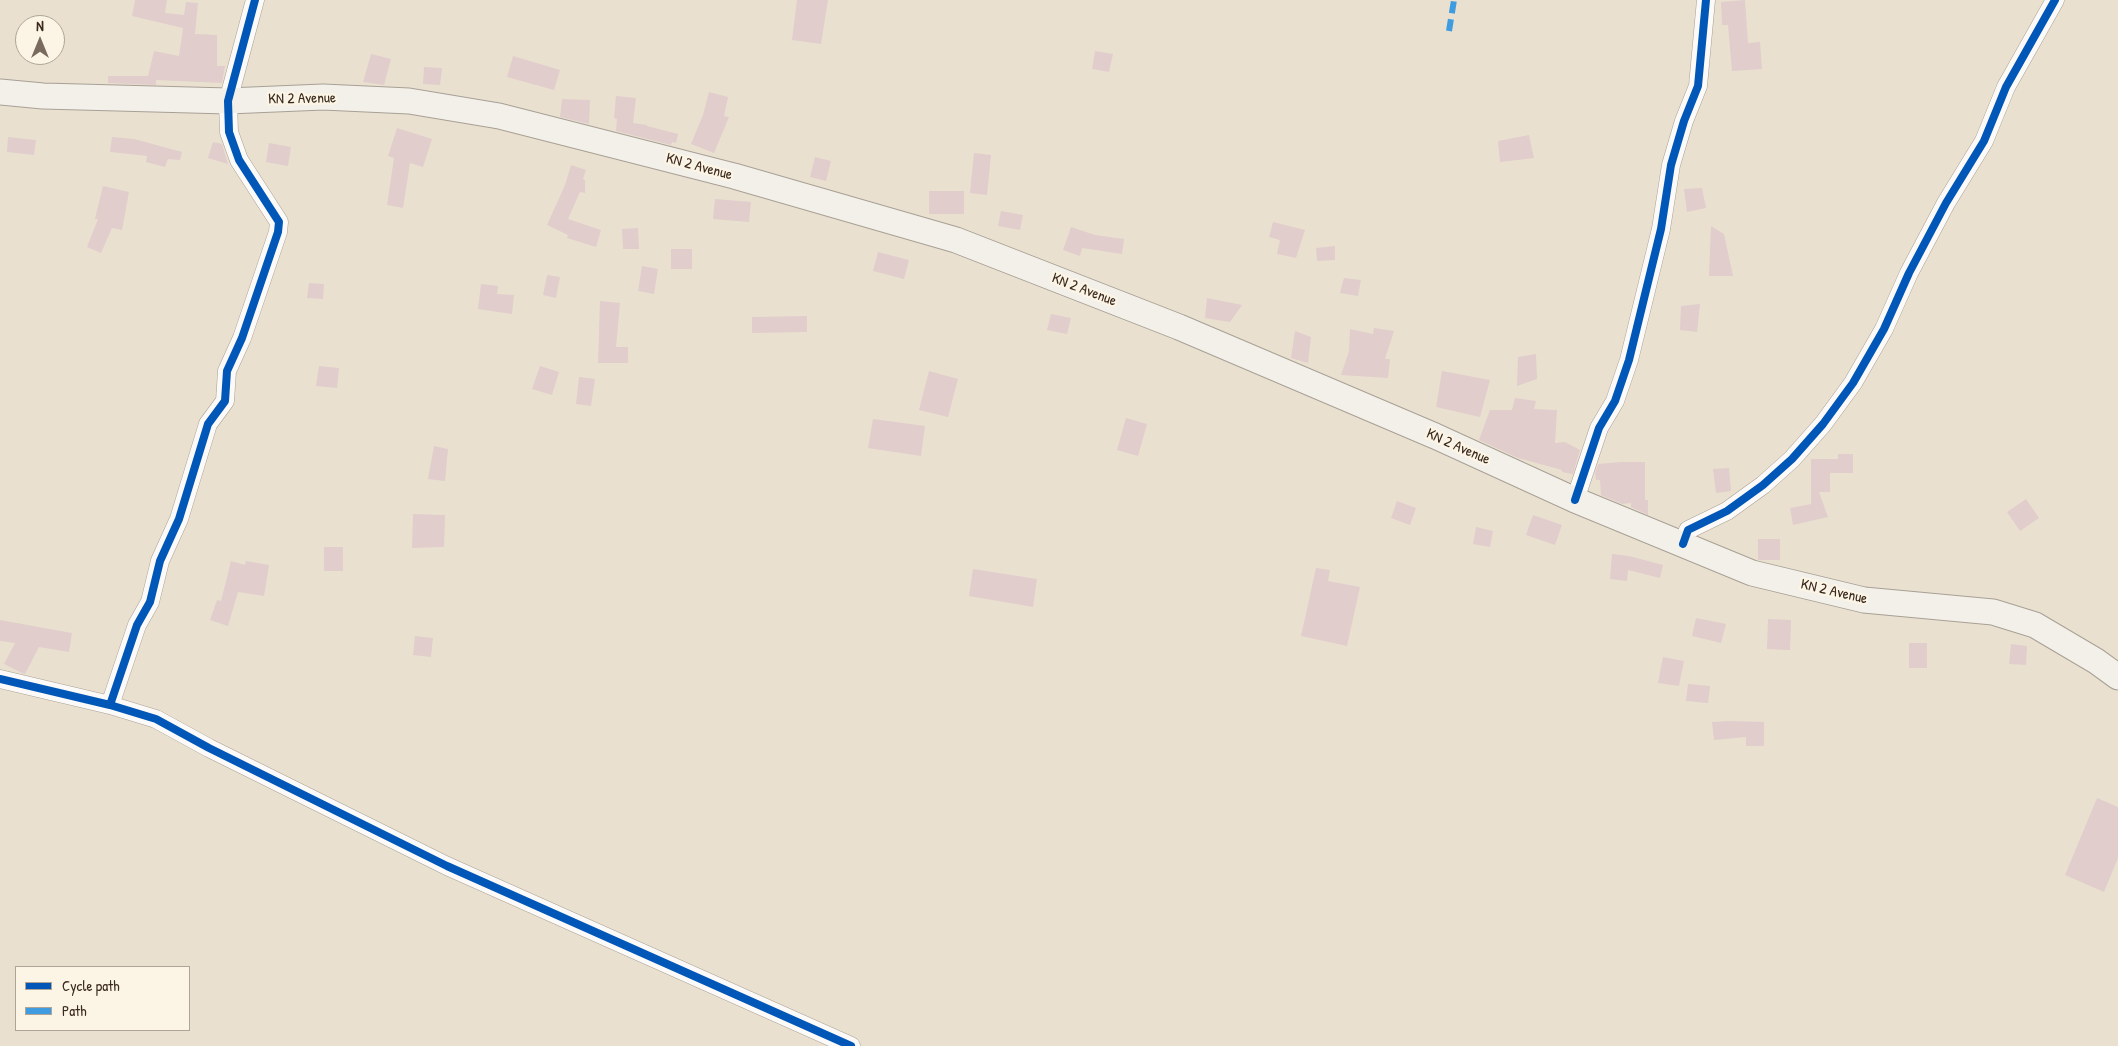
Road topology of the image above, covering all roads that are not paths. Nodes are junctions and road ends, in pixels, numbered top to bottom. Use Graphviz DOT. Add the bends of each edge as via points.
graph roads {
  1 [pos="255,0"];
  2 [pos="1706,0"];
  3 [pos="2055,0"];
  4 [pos="0,92"];
  5 [pos="228,101"];
  6 [pos="1575,500"];
  7 [pos="1683,544"];
  8 [pos="2118,677"];
  9 [pos="0,680"];
  10 [pos="110,705"];
  11 [pos="851,1046"];
  1 -- 5 [label="street"];
  2 -- 6 [label="street" via="1698,86 1671,165 1661,229 1629,360 1615,401 1599,428"];
  3 -- 7 [label="street" via="2006,88 1984,141 1946,203 1884,329 1853,382 1823,424 1792,459 1727,511 1688,530"];
  4 -- 5 [label="main road, KN 2 Avenue"];
  5 -- 6 [label="main road, KN 2 Avenue" via="323,97 409,101 499,116 734,176 956,240 1188,331 1436,436"];
  5 -- 10 [label="street" via="229,132 239,160 279,222 278,232 242,338 227,371 225,401 208,424 179,519 160,561 150,602 138,625"];
  6 -- 7 [label="main road, KN 2 Avenue"];
  7 -- 8 [label="main road, KN 2 Avenue" via="1752,573 1864,600 1993,612 2035,625"];
  9 -- 10 [label="street"];
  10 -- 11 [label="street" via="156,718 209,748 447,866"];
}
